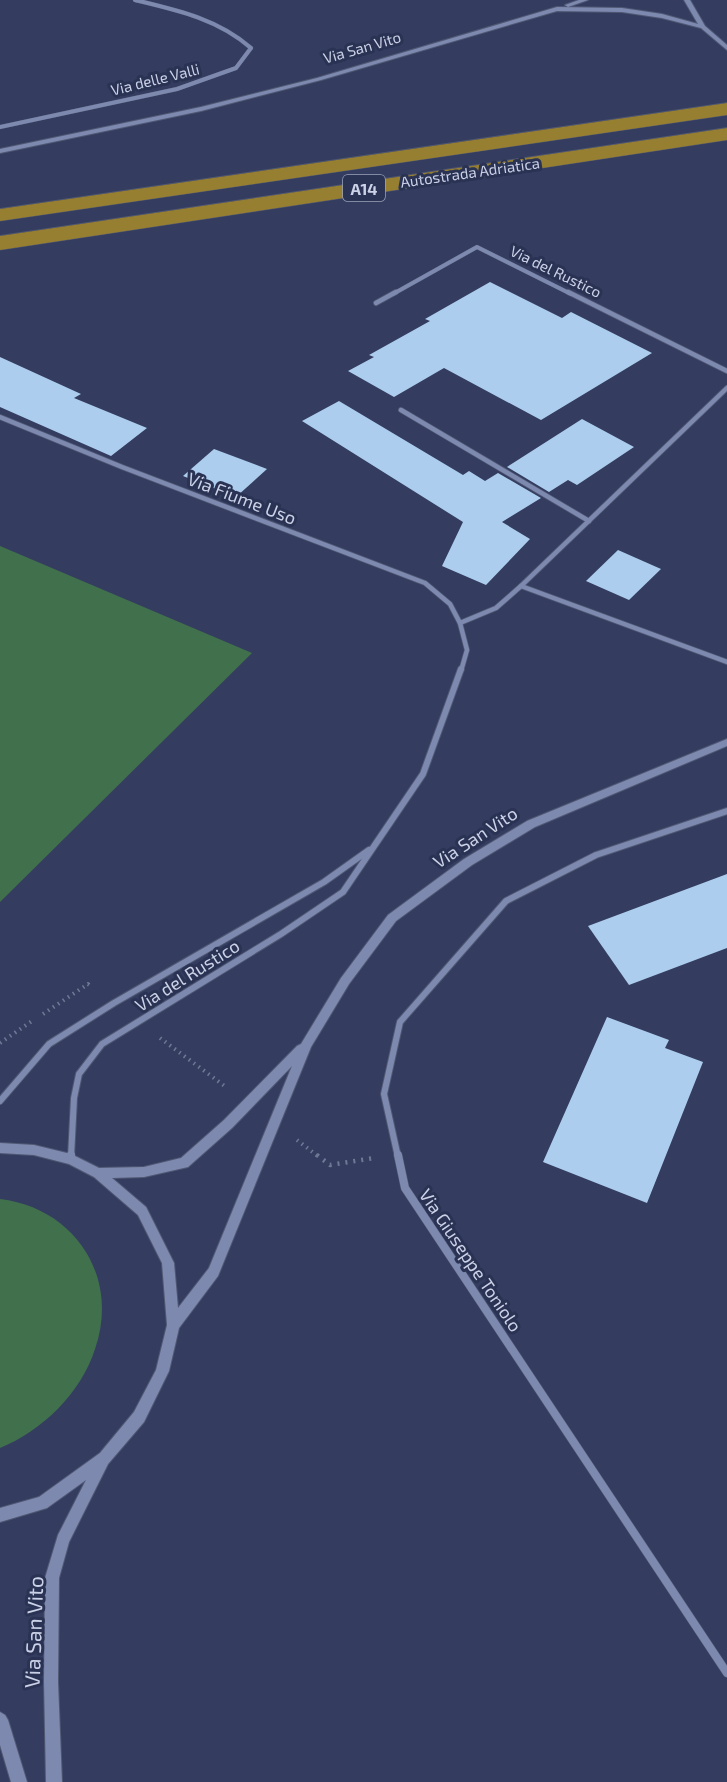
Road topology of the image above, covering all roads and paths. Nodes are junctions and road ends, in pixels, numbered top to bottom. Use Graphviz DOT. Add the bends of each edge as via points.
graph roads {
  1 [pos="135,0"];
  2 [pos="585,0"];
  3 [pos="687,0"];
  4 [pos="556,9"];
  5 [pos="703,27"];
  6 [pos="727,48"];
  7 [pos="727,109"];
  8 [pos="0,127"];
  9 [pos="727,134"];
  10 [pos="0,151"];
  11 [pos="0,215"];
  12 [pos="0,243"];
  13 [pos="376,303"];
  14 [pos="727,371"];
  15 [pos="727,388"];
  16 [pos="401,410"];
  17 [pos="0,417"];
  18 [pos="589,521"];
  19 [pos="521,586"];
  20 [pos="460,623"];
  21 [pos="727,662"];
  22 [pos="727,742"];
  23 [pos="727,811"];
  24 [pos="375,846"];
  25 [pos="157,1035"];
  26 [pos="306,1045"];
  27 [pos="220,1083"];
  28 [pos="0,1101"];
  29 [pos="291,1135"];
  30 [pos="0,1148"];
  31 [pos="398,1154"];
  32 [pos="70,1159"];
  33 [pos="98,1173"];
  34 [pos="173,1325"];
  35 [pos="105,1458"];
  36 [pos="0,1515"];
  37 [pos="727,1673"];
  38 [pos="0,1720"];
  39 [pos="19,1782"];
  40 [pos="54,1782"];
  1 -- 8 [label="street, Via delle Valli" via="192,15 238,35 251,48 236,68 177,89"];
  2 -- 4 [label="street"];
  3 -- 5 [label="street"];
  4 -- 5 [label="street, Via San Vito" via="622,10"];
  4 -- 10 [label="street, Via San Vito" via="201,110"];
  5 -- 6 [label="street, Via San Vito"];
  7 -- 11 [label="highway, Autostrada Adriatica / A14"];
  9 -- 12 [label="highway, Autostrada Adriatica / A14"];
  13 -- 14 [label="street, Via del Rustico" via="477,247"];
  15 -- 18 [label="street"];
  16 -- 18 [label="street"];
  17 -- 20 [label="street, Via Fiume Uso" via="425,583 450,604"];
  18 -- 19 [label="street"];
  19 -- 20 [label="street" via="496,608"];
  19 -- 21 [label="street"];
  20 -- 24 [label="street, Via del Rustico" via="467,650 423,774"];
  22 -- 26 [label="street, Via San Vito" via="531,824 458,869 392,918 345,981"];
  23 -- 31 [label="street, Via Giuseppe Toniolo" via="596,855 506,901 400,1022 384,1094"];
  24 -- 28 [label="street, Via del Rustico" via="324,882 49,1044"];
  24 -- 32 [label="street, Via del Rustico" via="343,892 102,1044 79,1074"];
  25 -- 27 [label="path"];
  26 -- 33 [label="street, Via San Vito" via="184,1163 144,1172"];
  26 -- 34 [label="street, Via San Vito" via="214,1272"];
  29 -- 31 [label="path" via="330,1165"];
  30 -- 32 [label="street" via="34,1150"];
  31 -- 37 [label="street, Via Giuseppe Toniolo" via="405,1188"];
  32 -- 33 [label="street"];
  33 -- 34 [label="street" via="142,1211 168,1263"];
  34 -- 35 [label="street" via="162,1371 139,1417"];
  35 -- 36 [label="street" via="42,1503"];
  35 -- 40 [label="street, Via San Vito" via="63,1540 52,1578"];
  38 -- 39 [label="street"];
}
